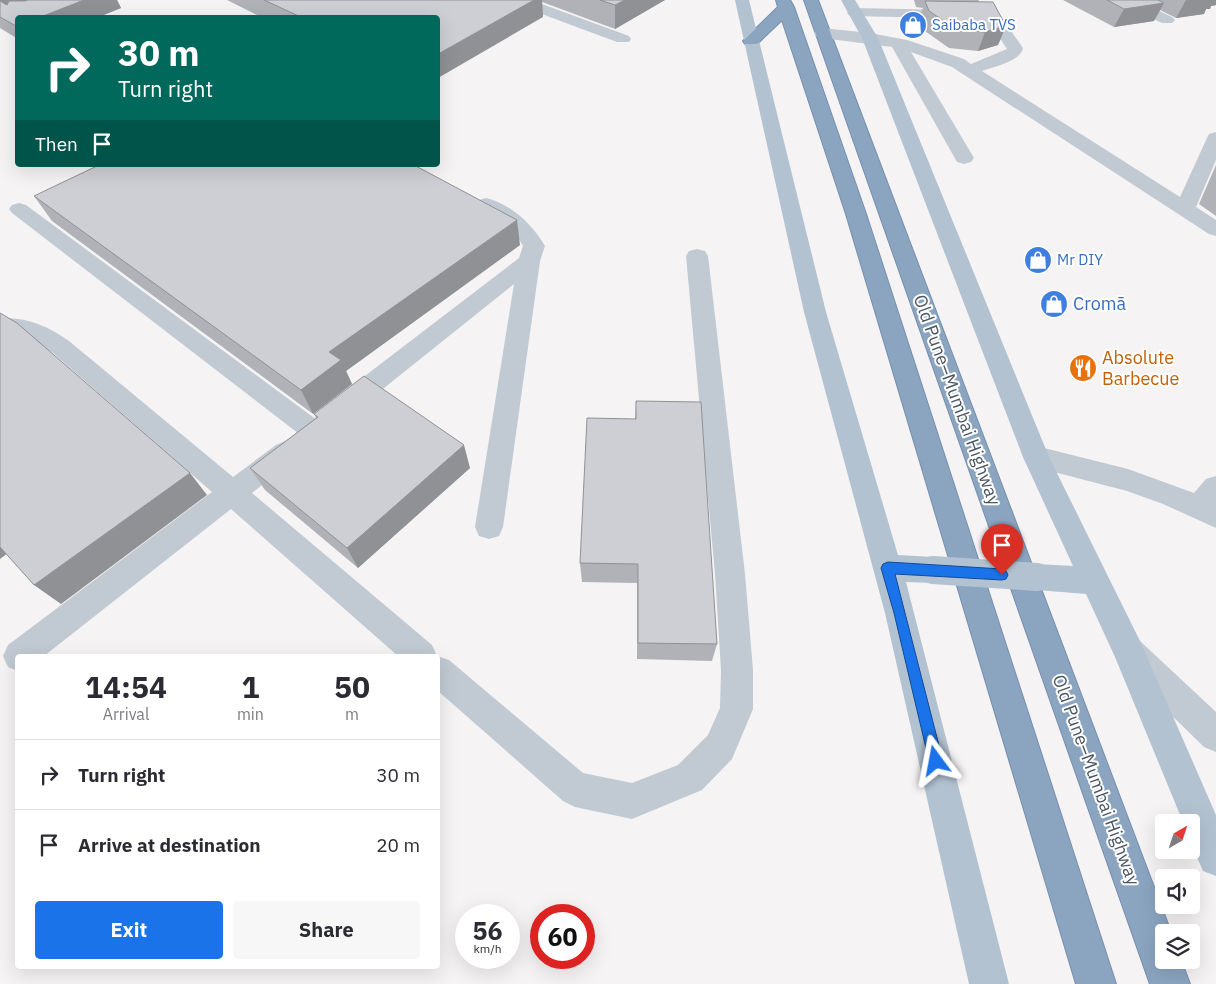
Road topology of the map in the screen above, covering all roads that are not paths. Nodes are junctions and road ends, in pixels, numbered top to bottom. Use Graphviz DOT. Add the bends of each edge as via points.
graph roads {
  1 [pos="516,0"];
  2 [pos="742,0"];
  3 [pos="1124,0"];
  4 [pos="784,3"];
  5 [pos="851,6"];
  6 [pos="906,13"];
  7 [pos="817,15"];
  8 [pos="1167,20"];
  9 [pos="870,38"];
  10 [pos="622,39"];
  11 [pos="751,41"];
  12 [pos="898,44"];
  13 [pos="973,68"];
  14 [pos="1216,138"];
  15 [pos="964,158"];
  16 [pos="462,192"];
  17 [pos="1184,208"];
  18 [pos="18,210"];
  19 [pos="1216,229"];
  20 [pos="697,256"];
  21 [pos="529,261"];
  22 [pos="0,326"];
  23 [pos="312,430"];
  24 [pos="1036,457"];
  25 [pos="232,494"];
  26 [pos="1210,503"];
  27 [pos="489,527"];
  28 [pos="888,568"];
  29 [pos="1095,581"];
  30 [pos="1129,652"];
  31 [pos="22,654"];
  32 [pos="418,654"];
  33 [pos="15,659"];
  34 [pos="0,670"];
  35 [pos="440,673"];
  36 [pos="1216,735"];
  37 [pos="1216,858"];
  38 [pos="989,984"];
  39 [pos="1096,984"];
  40 [pos="1170,984"];
  1 -- 10 [label="street"];
  2 -- 11 [label="main road"];
  3 -- 8 [label="street"];
  4 -- 11 [label="highway"];
  4 -- 39 [label="highway, Old Pune–Mumbai Highway" via="862,233"];
  5 -- 6 [label="street"];
  5 -- 9 [label="main road"];
  6 -- 13 [label="street" via="914,31"];
  6 -- 13 [label="street" via="992,14 1015,51"];
  7 -- 9 [label="street"];
  7 -- 40 [label="highway, Old Pune–Mumbai Highway"];
  9 -- 12 [label="street"];
  9 -- 24 [label="main road"];
  11 -- 28 [label="main road" via="815,312"];
  12 -- 13 [label="street"];
  12 -- 15 [label="street"];
  13 -- 17 [label="street"];
  14 -- 17 [label="street"];
  16 -- 21 [label="street" via="529,234 534,246"];
  17 -- 19 [label="street"];
  18 -- 23 [label="street"];
  20 -- 35 [label="street" via="737,670 736,709 720,746 690,778 632,801 575,789"];
  21 -- 23 [label="street"];
  21 -- 27 [label="street"];
  22 -- 25 [label="street" via="22,326 45,336 92,372"];
  23 -- 25 [label="street"];
  24 -- 26 [label="street" via="1086,466"];
  24 -- 29 [label="main road"];
  25 -- 31 [label="street"];
  25 -- 32 [label="street"];
  28 -- 29 [label="main road, bridge"];
  28 -- 38 [label="main road"];
  29 -- 30 [label="main road"];
  30 -- 36 [label="street"];
  30 -- 37 [label="main road"];
  33 -- 34 [label="street"];
}
